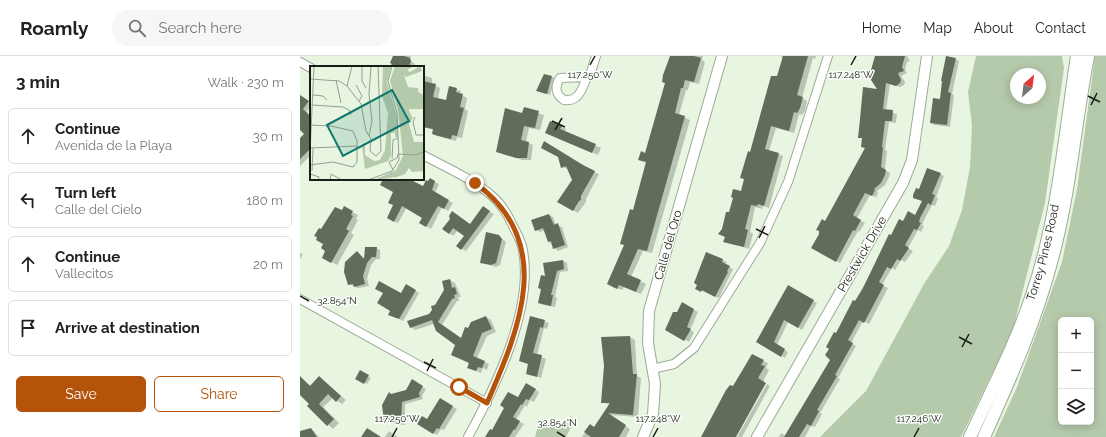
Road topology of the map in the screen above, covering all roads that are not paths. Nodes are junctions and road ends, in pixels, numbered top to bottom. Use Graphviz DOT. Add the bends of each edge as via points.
graph roads {
  1 [pos="596,56"];
  2 [pos="722,56"];
  3 [pos="828,56"];
  4 [pos="927,56"];
  5 [pos="1077,56"];
  6 [pos="1088,56"];
  7 [pos="300,62"];
  8 [pos="310,67"];
  9 [pos="587,77"];
  10 [pos="424,156"];
  11 [pos="300,299"];
  12 [pos="652,369"];
  13 [pos="487,403"];
  14 [pos="468,437"];
  15 [pos="643,437"];
  16 [pos="757,437"];
  17 [pos="970,437"];
  18 [pos="984,437"];
  1 -- 9 [label="street"];
  2 -- 12 [label="street, Calle del Oro" via="649,311 648,343"];
  3 -- 12 [label="street" via="788,182 760,243 694,348 674,364"];
  4 -- 16 [label="street, Prestwick Drive" via="912,160 903,183"];
  5 -- 17 [label="main road, Torrey Pines Road" via="1052,218 1034,291 1015,340"];
  6 -- 18 [label="main road, Torrey Pines Road" via="1068,185 1053,258 1040,302"];
  7 -- 8 [label="street"];
  10 -- 13 [label="street" via="492,195 508,214 522,245 525,275 519,314 507,357"];
  11 -- 13 [label="street"];
  12 -- 15 [label="street, Calle del Oro" via="655,384 653,414"];
  13 -- 14 [label="street"];
}
